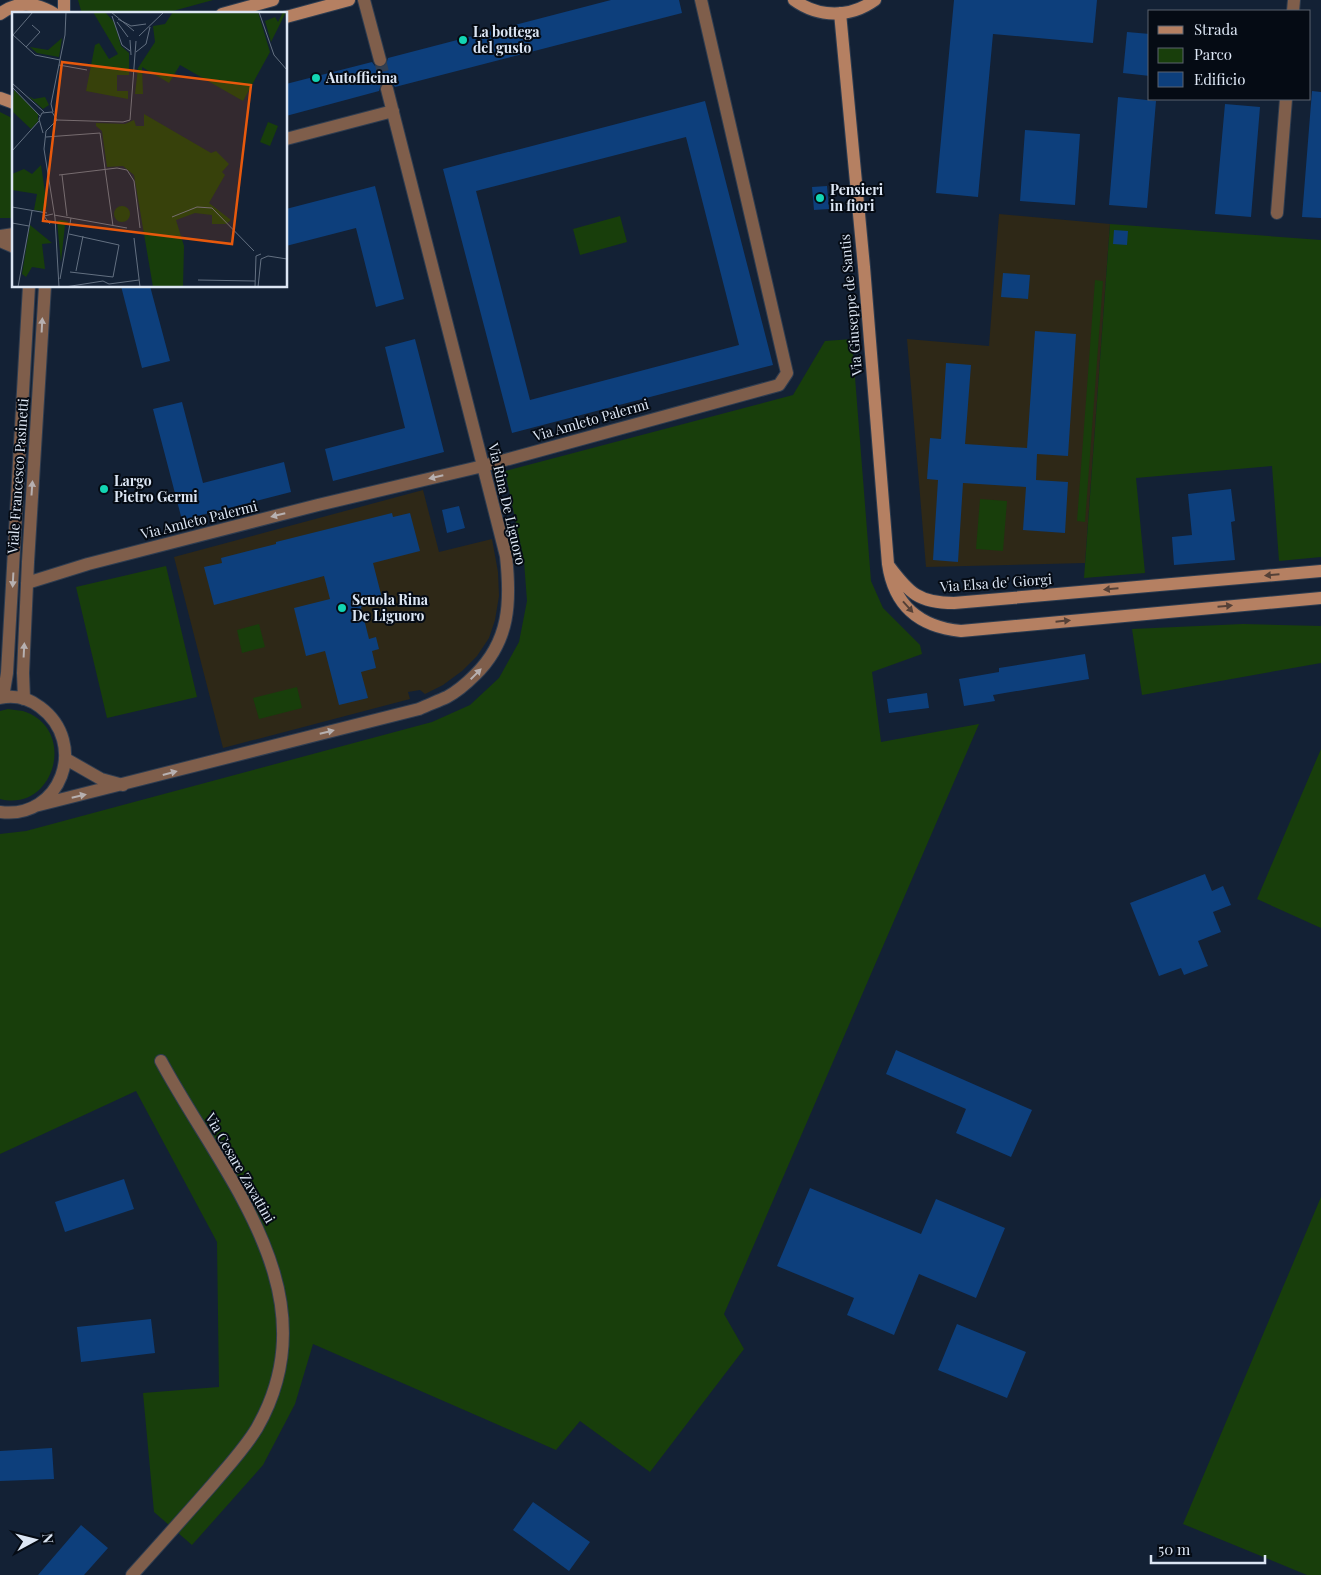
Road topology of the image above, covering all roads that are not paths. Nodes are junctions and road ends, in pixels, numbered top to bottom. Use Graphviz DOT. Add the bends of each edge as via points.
graph roads {
  1 [pos="273,0"];
  2 [pos="349,0"];
  3 [pos="364,0"];
  4 [pos="702,0"];
  5 [pos="794,0"];
  6 [pos="875,0"];
  7 [pos="29,2"];
  8 [pos="50,12"];
  9 [pos="229,12"];
  10 [pos="840,13"];
  11 [pos="0,14"];
  12 [pos="288,16"];
  13 [pos="380,60"];
  14 [pos="387,89"];
  15 [pos="1286,100"];
  16 [pos="393,111"];
  17 [pos="288,138"];
  18 [pos="1277,213"];
  19 [pos="0,241"];
  20 [pos="12,246"];
  21 [pos="29,288"];
  22 [pos="45,288"];
  23 [pos="483,466"];
  24 [pos="888,564"];
  25 [pos="1321,571"];
  26 [pos="27,583"];
  27 [pos="1321,598"];
  28 [pos="1,697"];
  29 [pos="24,698"];
  30 [pos="66,759"];
  31 [pos="123,785"];
  32 [pos="35,806"];
  33 [pos="0,812"];
  34 [pos="161,1061"];
  35 [pos="132,1575"];
  1 -- 9 [label="main road"];
  2 -- 12 [label="main road"];
  3 -- 13 [label="street"];
  4 -- 23 [label="street, Via Amleto Palermi" via="787,373 779,385"];
  5 -- 10 [label="main road" via="818,12"];
  6 -- 10 [label="main road" via="861,8"];
  7 -- 8 [label="main road"];
  7 -- 11 [label="main road"];
  10 -- 24 [label="main road, Via Giuseppe de Santis"];
  14 -- 16 [label="street, Via Rina De Liguoro"];
  15 -- 18 [label="street"];
  16 -- 17 [label="street"];
  16 -- 23 [label="street, Via Rina De Liguoro"];
  19 -- 20 [label="street"];
  21 -- 28 [label="street, Viale Francesco Pasinetti, one-way" via="8,663"];
  26 -- 22 [label="street, Viale Francesco Pasinetti, one-way"];
  23 -- 26 [label="street, Via Amleto Palermi, one-way" via="318,505"];
  31 -- 23 [label="street, Via Rina De Liguoro, one-way" via="411,711 461,688 481,669 498,644 505,628 507,611 506,556"];
  25 -- 24 [label="main road, Via Elsa de' Giorgi, one-way" via="938,603 913,594"];
  24 -- 27 [label="main road, one-way" via="890,580 897,594 917,617 939,627 961,630"];
  29 -- 26 [label="street, Viale Francesco Pasinetti, one-way"];
  28 -- 29 [label="street"];
  29 -- 30 [label="street" via="49,713 59,727 65,742"];
  30 -- 31 [label="street" via="101,779"];
  30 -- 32 [label="street" via="61,778 51,794"];
  32 -- 31 [label="street, Via Rina De Liguoro, one-way"];
  32 -- 33 [label="street, Via Rina De Liguoro" via="19,812"];
  34 -- 35 [label="street, Via Cesare Zavattini" via="250,1213 268,1250 279,1292 284,1338 272,1392 257,1428 236,1458"];
}
